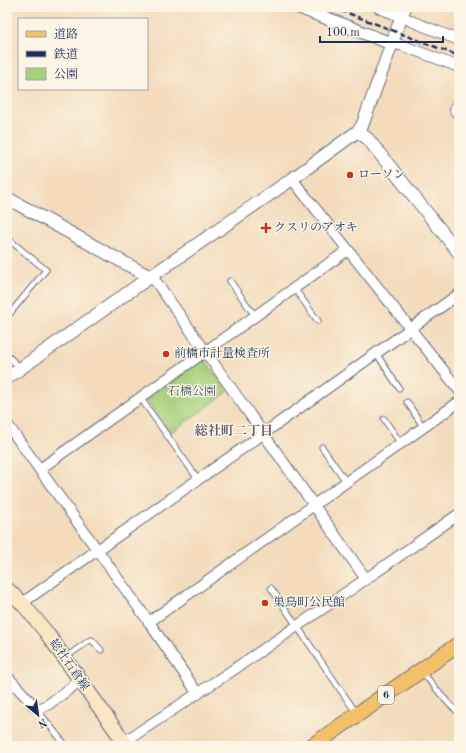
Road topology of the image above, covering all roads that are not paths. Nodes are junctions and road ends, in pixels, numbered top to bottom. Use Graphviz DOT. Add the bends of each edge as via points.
graph roads {
  1 [pos="298,7"];
  2 [pos="379,7"];
  3 [pos="404,12"];
  4 [pos="459,40"];
  5 [pos="392,44"];
  6 [pos="459,67"];
  7 [pos="459,100"];
  8 [pos="459,116"];
  9 [pos="358,131"];
  10 [pos="292,179"];
  11 [pos="7,198"];
  12 [pos="7,238"];
  13 [pos="348,250"];
  14 [pos="459,253"];
  15 [pos="150,277"];
  16 [pos="230,281"];
  17 [pos="294,288"];
  18 [pos="459,294"];
  19 [pos="255,316"];
  20 [pos="7,317"];
  21 [pos="318,321"];
  22 [pos="410,329"];
  23 [pos="206,351"];
  24 [pos="376,353"];
  25 [pos="7,356"];
  26 [pos="24,366"];
  27 [pos="7,378"];
  28 [pos="399,388"];
  29 [pos="459,390"];
  30 [pos="141,397"];
  31 [pos="407,402"];
  32 [pos="459,402"];
  33 [pos="384,419"];
  34 [pos="7,424"];
  35 [pos="424,428"];
  36 [pos="263,434"];
  37 [pos="401,444"];
  38 [pos="322,447"];
  39 [pos="40,469"];
  40 [pos="198,479"];
  41 [pos="347,483"];
  42 [pos="314,505"];
  43 [pos="458,516"];
  44 [pos="97,551"];
  45 [pos="366,579"];
  46 [pos="271,588"];
  47 [pos="7,589"];
  48 [pos="22,603"];
  49 [pos="149,622"];
  50 [pos="297,626"];
  51 [pos="459,644"];
  52 [pos="100,650"];
  53 [pos="65,658"];
  54 [pos="421,671"];
  55 [pos="7,676"];
  56 [pos="80,680"];
  57 [pos="198,694"];
  58 [pos="39,709"];
  59 [pos="459,713"];
  60 [pos="358,715"];
  61 [pos="125,744"];
  62 [pos="66,746"];
  63 [pos="312,746"];
  1 -- 5 [label="street"];
  2 -- 3 [label="street"];
  3 -- 4 [label="street" via="411,22"];
  3 -- 5 [label="street"];
  5 -- 6 [label="street"];
  5 -- 9 [label="street" via="366,118"];
  7 -- 8 [label="street" via="455,110"];
  9 -- 10 [label="street"];
  9 -- 14 [label="street" via="368,139"];
  10 -- 13 [label="street"];
  10 -- 15 [label="street"];
  11 -- 15 [label="street"];
  12 -- 20 [label="lane" via="46,270"];
  13 -- 17 [label="street"];
  13 -- 22 [label="street"];
  15 -- 23 [label="street"];
  15 -- 26 [label="street"];
  16 -- 19 [label="lane"];
  17 -- 19 [label="street"];
  17 -- 21 [label="lane"];
  18 -- 22 [label="street"];
  19 -- 23 [label="street"];
  22 -- 24 [label="street"];
  22 -- 29 [label="street"];
  23 -- 30 [label="street"];
  23 -- 36 [label="street"];
  24 -- 28 [label="lane"];
  24 -- 36 [label="street"];
  25 -- 26 [label="lane"];
  26 -- 27 [label="street"];
  30 -- 39 [label="street"];
  30 -- 40 [label="lane"];
  31 -- 35 [label="lane"];
  32 -- 35 [label="street"];
  33 -- 37 [label="lane"];
  34 -- 39 [label="street"];
  35 -- 37 [label="street"];
  36 -- 40 [label="street"];
  36 -- 42 [label="street"];
  37 -- 41 [label="street"];
  38 -- 41 [label="lane"];
  39 -- 44 [label="street"];
  40 -- 44 [label="street"];
  41 -- 42 [label="street"];
  42 -- 45 [label="street"];
  42 -- 49 [label="street"];
  43 -- 45 [label="street"];
  44 -- 48 [label="street"];
  44 -- 49 [label="street"];
  45 -- 50 [label="street"];
  46 -- 50 [label="lane"];
  47 -- 48 [label="main road, 総社石倉線"];
  48 -- 53 [label="main road, 総社石倉線"];
  49 -- 57 [label="street"];
  50 -- 57 [label="street"];
  50 -- 60 [label="lane"];
  51 -- 54 [label="main road, 6"];
  52 -- 53 [label="lane" via="90,640"];
  53 -- 56 [label="main road, 総社石倉線"];
  54 -- 59 [label="lane"];
  54 -- 60 [label="main road, 6"];
  55 -- 58 [label="street"];
  56 -- 58 [label="street"];
  56 -- 61 [label="main road, 総社石倉線"];
  57 -- 61 [label="street"];
  58 -- 62 [label="lane"];
  60 -- 63 [label="main road, 6"];
}
